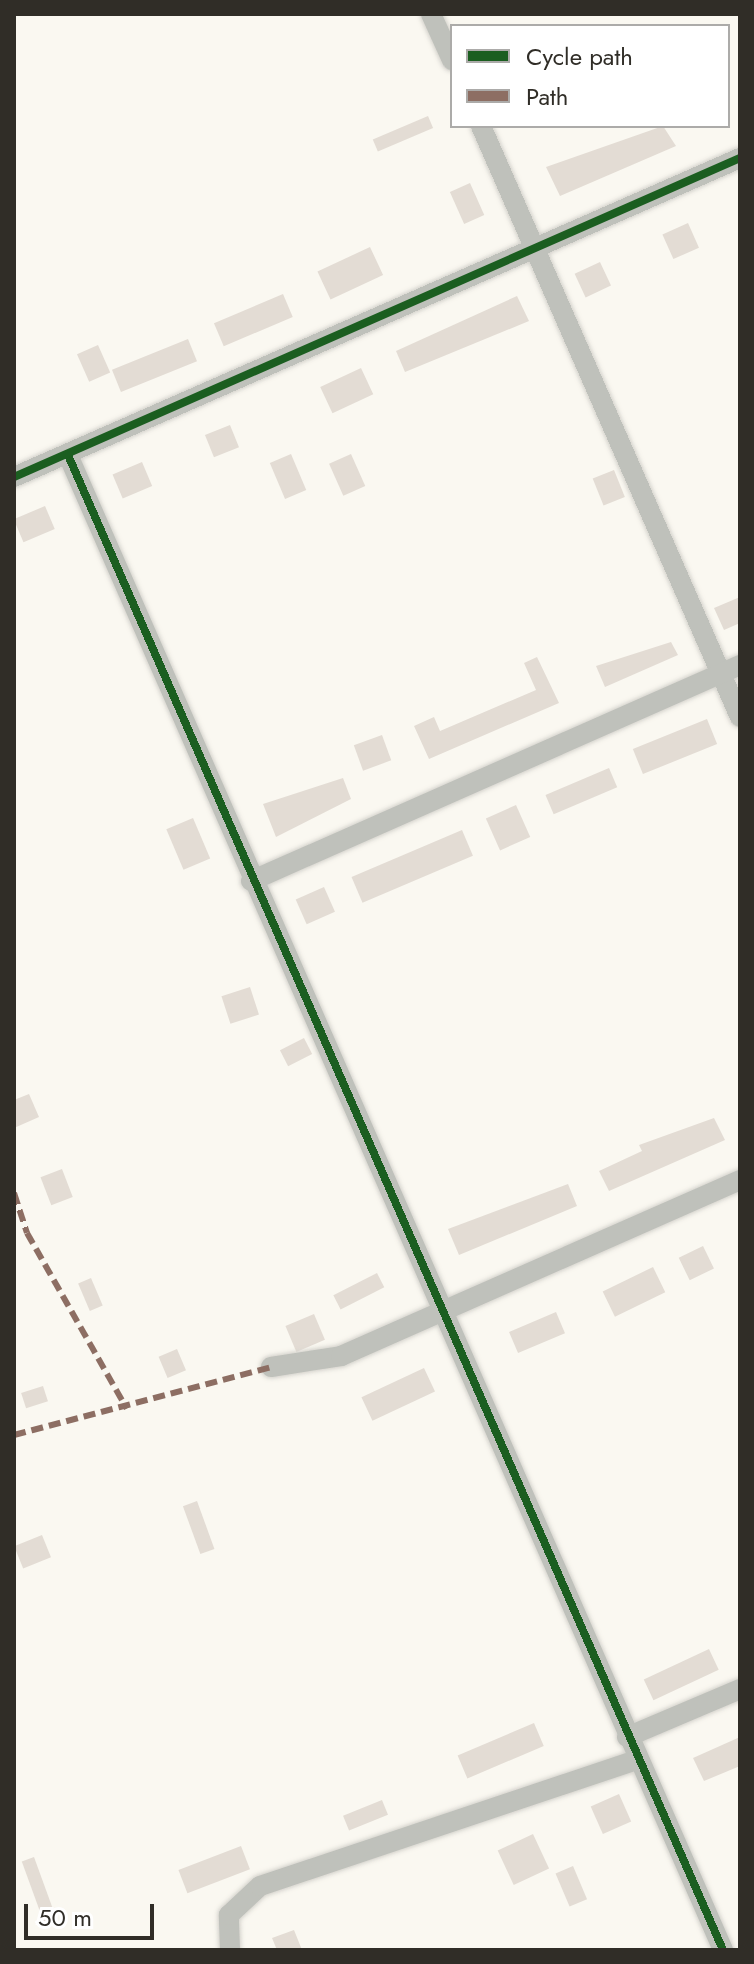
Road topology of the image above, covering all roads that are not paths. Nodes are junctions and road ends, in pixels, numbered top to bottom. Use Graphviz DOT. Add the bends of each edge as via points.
graph roads {
  1 [pos="431,14"];
  2 [pos="450,56"];
  3 [pos="482,128"];
  4 [pos="740,158"];
  5 [pos="535,249"];
  6 [pos="68,455"];
  7 [pos="14,477"];
  8 [pos="740,665"];
  9 [pos="721,673"];
  10 [pos="740,717"];
  11 [pos="251,881"];
  12 [pos="740,1180"];
  13 [pos="440,1316"];
  14 [pos="271,1367"];
  15 [pos="740,1689"];
  16 [pos="627,1737"];
  17 [pos="637,1760"];
  18 [pos="230,1950"];
  19 [pos="723,1950"];
  1 -- 2 [label="street"];
  3 -- 5 [label="street"];
  4 -- 5 [label="street"];
  5 -- 6 [label="street"];
  5 -- 9 [label="street"];
  6 -- 7 [label="street"];
  6 -- 11 [label="street"];
  8 -- 9 [label="street"];
  9 -- 10 [label="street"];
  9 -- 11 [label="street"];
  11 -- 13 [label="street"];
  12 -- 13 [label="street"];
  13 -- 14 [label="street" via="341,1356"];
  13 -- 16 [label="street"];
  15 -- 16 [label="street"];
  16 -- 17 [label="street"];
  17 -- 18 [label="street" via="260,1886 229,1915"];
  17 -- 19 [label="street"];
}
